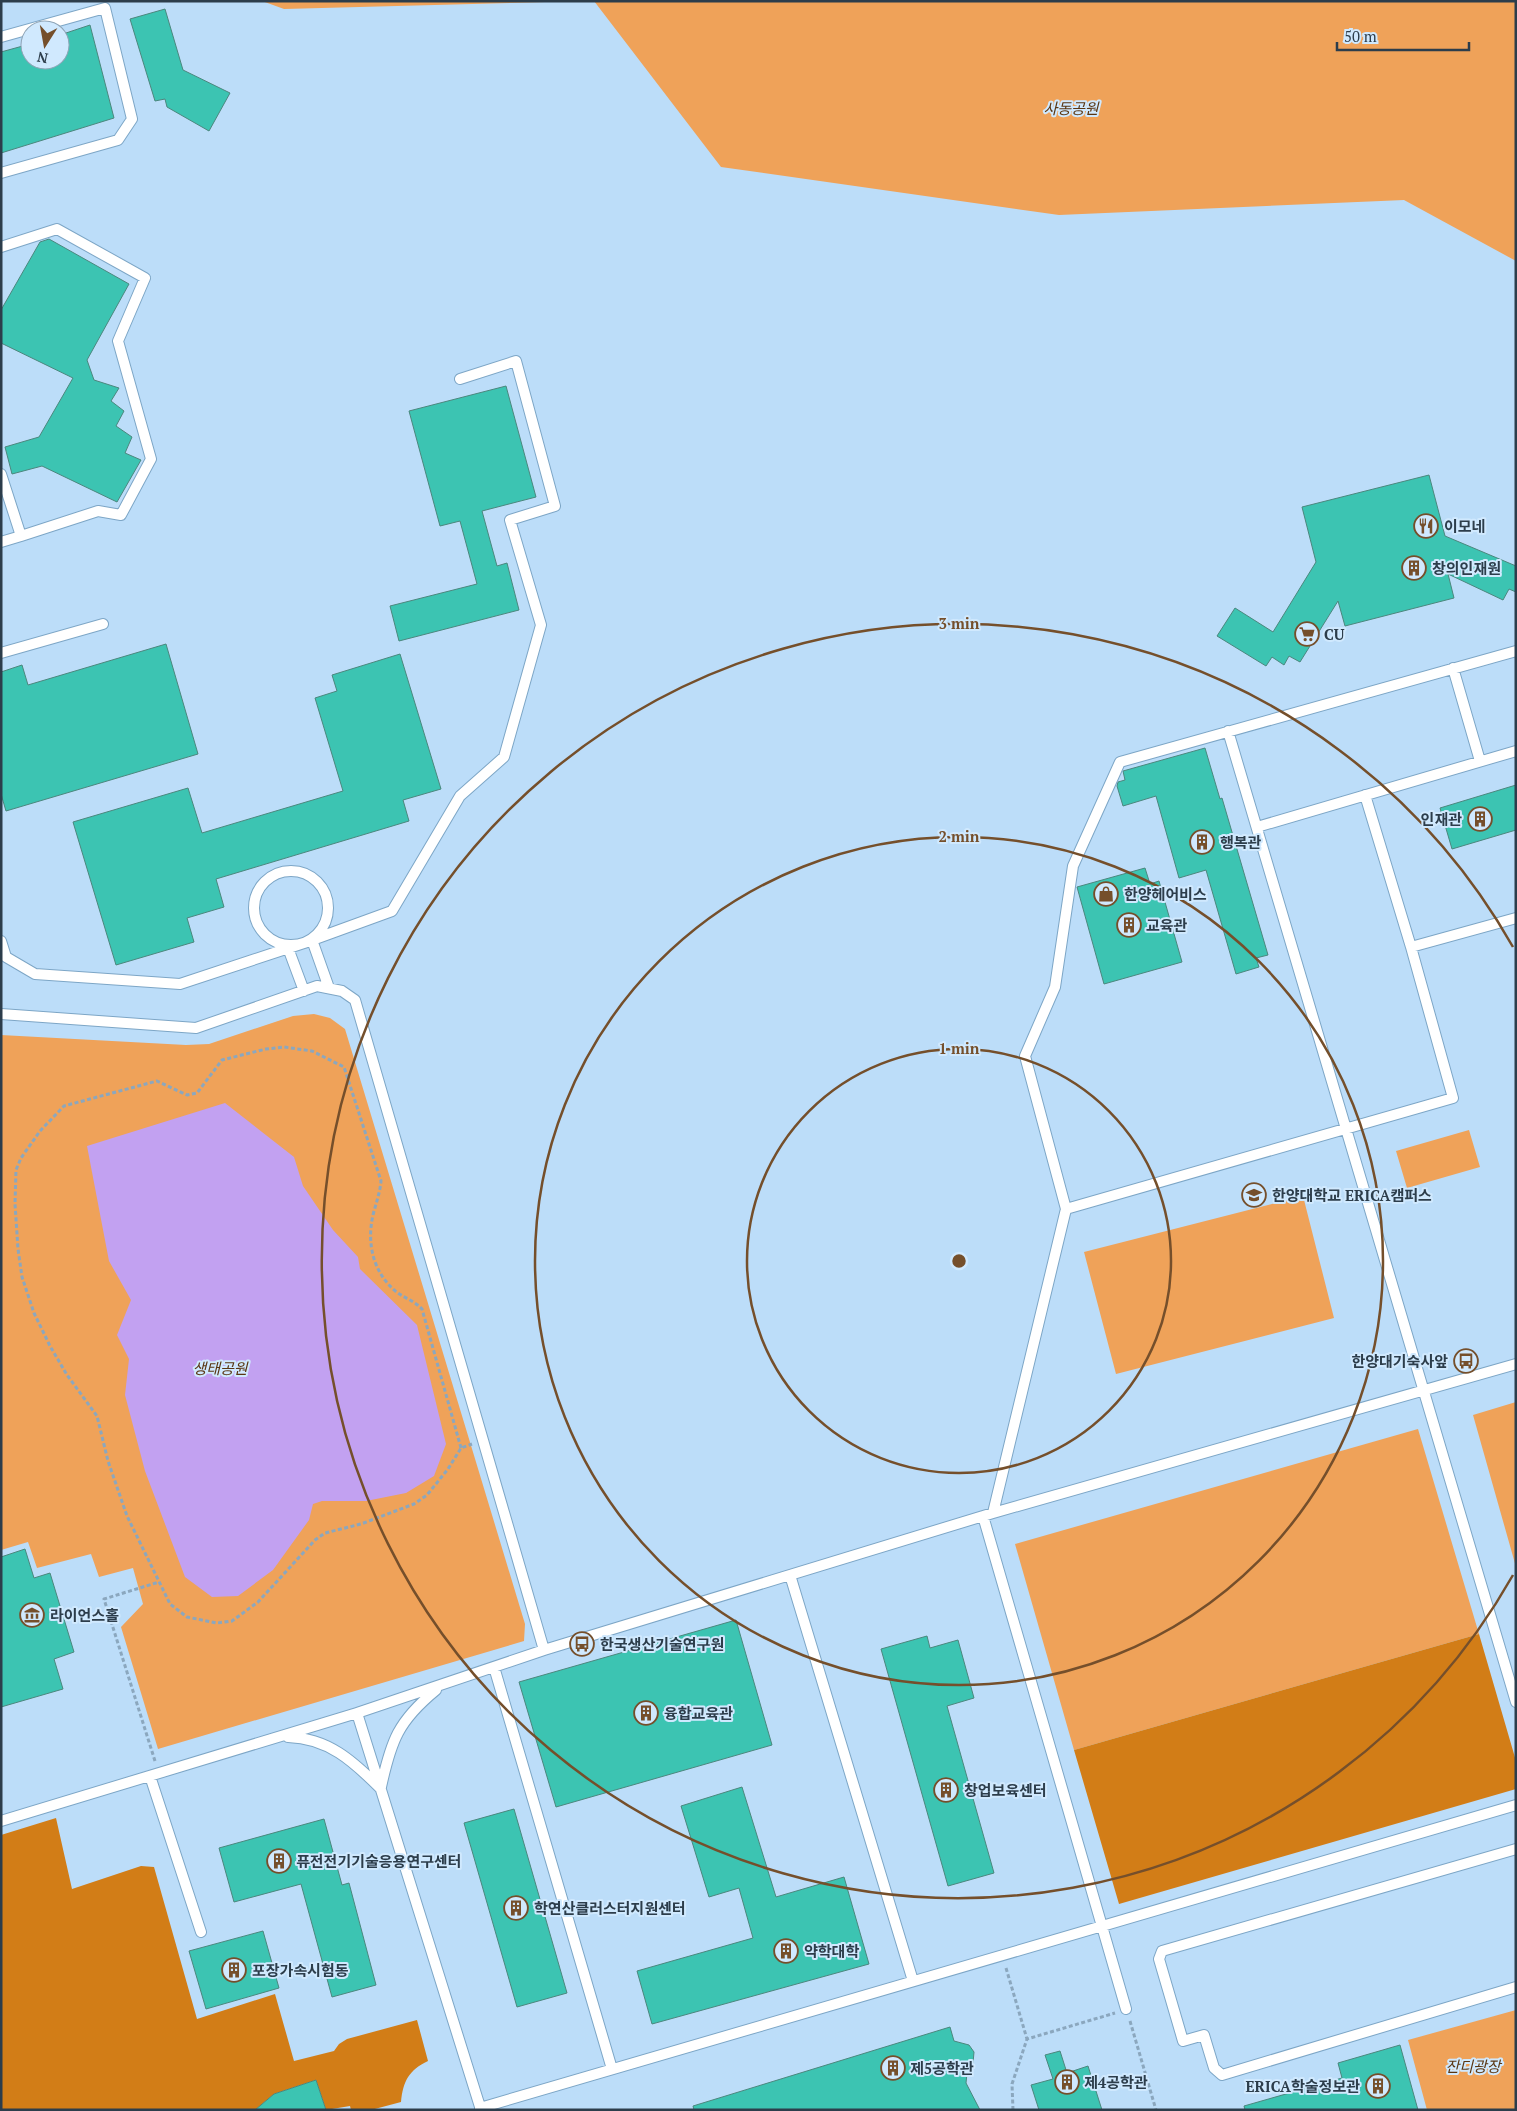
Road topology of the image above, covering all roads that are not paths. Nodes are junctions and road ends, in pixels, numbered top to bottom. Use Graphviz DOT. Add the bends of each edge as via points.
graph roads {
  1 [pos="1,37"];
  2 [pos="1,173"];
  3 [pos="1,247"];
  4 [pos="460,379"];
  5 [pos="1,474"];
  6 [pos="21,536"];
  7 [pos="1,542"];
  8 [pos="103,624"];
  9 [pos="1516,651"];
  10 [pos="1,652"];
  11 [pos="1454,668"];
  12 [pos="1228,731"];
  13 [pos="1516,750"];
  14 [pos="1480,761"];
  15 [pos="1365,795"];
  16 [pos="1257,827"];
  17 [pos="1516,918"];
  18 [pos="1,941"];
  19 [pos="308,942"];
  20 [pos="1411,947"];
  21 [pos="288,948"];
  22 [pos="329,988"];
  23 [pos="304,991"];
  24 [pos="1,1014"];
  25 [pos="1347,1128"];
  26 [pos="1066,1209"];
  27 [pos="1516,1364"];
  28 [pos="1424,1391"];
  29 [pos="988,1515"];
  30 [pos="790,1575"];
  31 [pos="544,1650"];
  32 [pos="494,1667"];
  33 [pos="441,1685"];
  34 [pos="1516,1702"];
  35 [pos="357,1713"];
  36 [pos="280,1736"];
  37 [pos="154,1774"];
  38 [pos="380,1788"];
  39 [pos="1516,1805"];
  40 [pos="1,1821"];
  41 [pos="1516,1849"];
  42 [pos="1102,1926"];
  43 [pos="202,1932"];
  44 [pos="913,1982"];
  45 [pos="1516,1987"];
  46 [pos="1126,2009"];
  47 [pos="612,2069"];
  48 [pos="480,2109"];
  1 -- 2 [label="lane" via="105,8 132,119 118,140"];
  3 -- 6 [label="lane" via="57,229 145,278 118,341 151,459 121,515 98,511"];
  4 -- 19 [label="lane" via="516,361 555,506 510,520 541,625 504,757 460,796 392,911"];
  5 -- 6 [label="lane"];
  6 -- 7 [label="lane"];
  8 -- 10 [label="lane"];
  9 -- 11 [label="lane"];
  11 -- 12 [label="lane"];
  11 -- 14 [label="lane"];
  12 -- 16 [label="lane"];
  12 -- 26 [label="lane" via="1120,762 1073,866 1055,987 1025,1056"];
  13 -- 14 [label="lane"];
  14 -- 15 [label="lane"];
  15 -- 16 [label="lane"];
  15 -- 20 [label="lane"];
  16 -- 25 [label="lane"];
  17 -- 20 [label="lane"];
  18 -- 21 [label="lane" via="6,957 35,974 180,984"];
  19 -- 19 [label="lane" via="323,928 328,911 325,893 318,882 297,871 272,875 256,894 254,918 264,934 279,944 292,946"];
  19 -- 21 [label="lane"];
  19 -- 22 [label="lane"];
  20 -- 25 [label="lane" via="1453,1098"];
  21 -- 23 [label="lane"];
  22 -- 23 [label="lane" via="317,986"];
  22 -- 31 [label="lane" via="342,991 355,1000"];
  23 -- 24 [label="lane" via="196,1028"];
  25 -- 26 [label="lane"];
  25 -- 28 [label="lane"];
  26 -- 29 [label="lane"];
  27 -- 28 [label="lane"];
  28 -- 29 [label="lane"];
  28 -- 34 [label="lane"];
  29 -- 30 [label="lane"];
  29 -- 42 [label="lane"];
  30 -- 31 [label="lane"];
  30 -- 44 [label="lane"];
  31 -- 32 [label="lane"];
  32 -- 33 [label="lane"];
  32 -- 47 [label="lane"];
  33 -- 35 [label="lane"];
  33 -- 38 [label="lane" via="412,1711 396,1736"];
  35 -- 36 [label="lane"];
  35 -- 38 [label="lane"];
  36 -- 37 [label="lane"];
  36 -- 38 [label="lane" via="321,1742 353,1763"];
  37 -- 40 [label="lane"];
  37 -- 43 [label="lane"];
  38 -- 48 [label="lane"];
  39 -- 42 [label="lane"];
  41 -- 45 [label="lane" via="1162,1951 1159,1960 1183,2041 1204,2035 1214,2068 1222,2074"];
  42 -- 44 [label="lane"];
  42 -- 46 [label="lane"];
  44 -- 47 [label="lane"];
  47 -- 48 [label="lane"];
}
